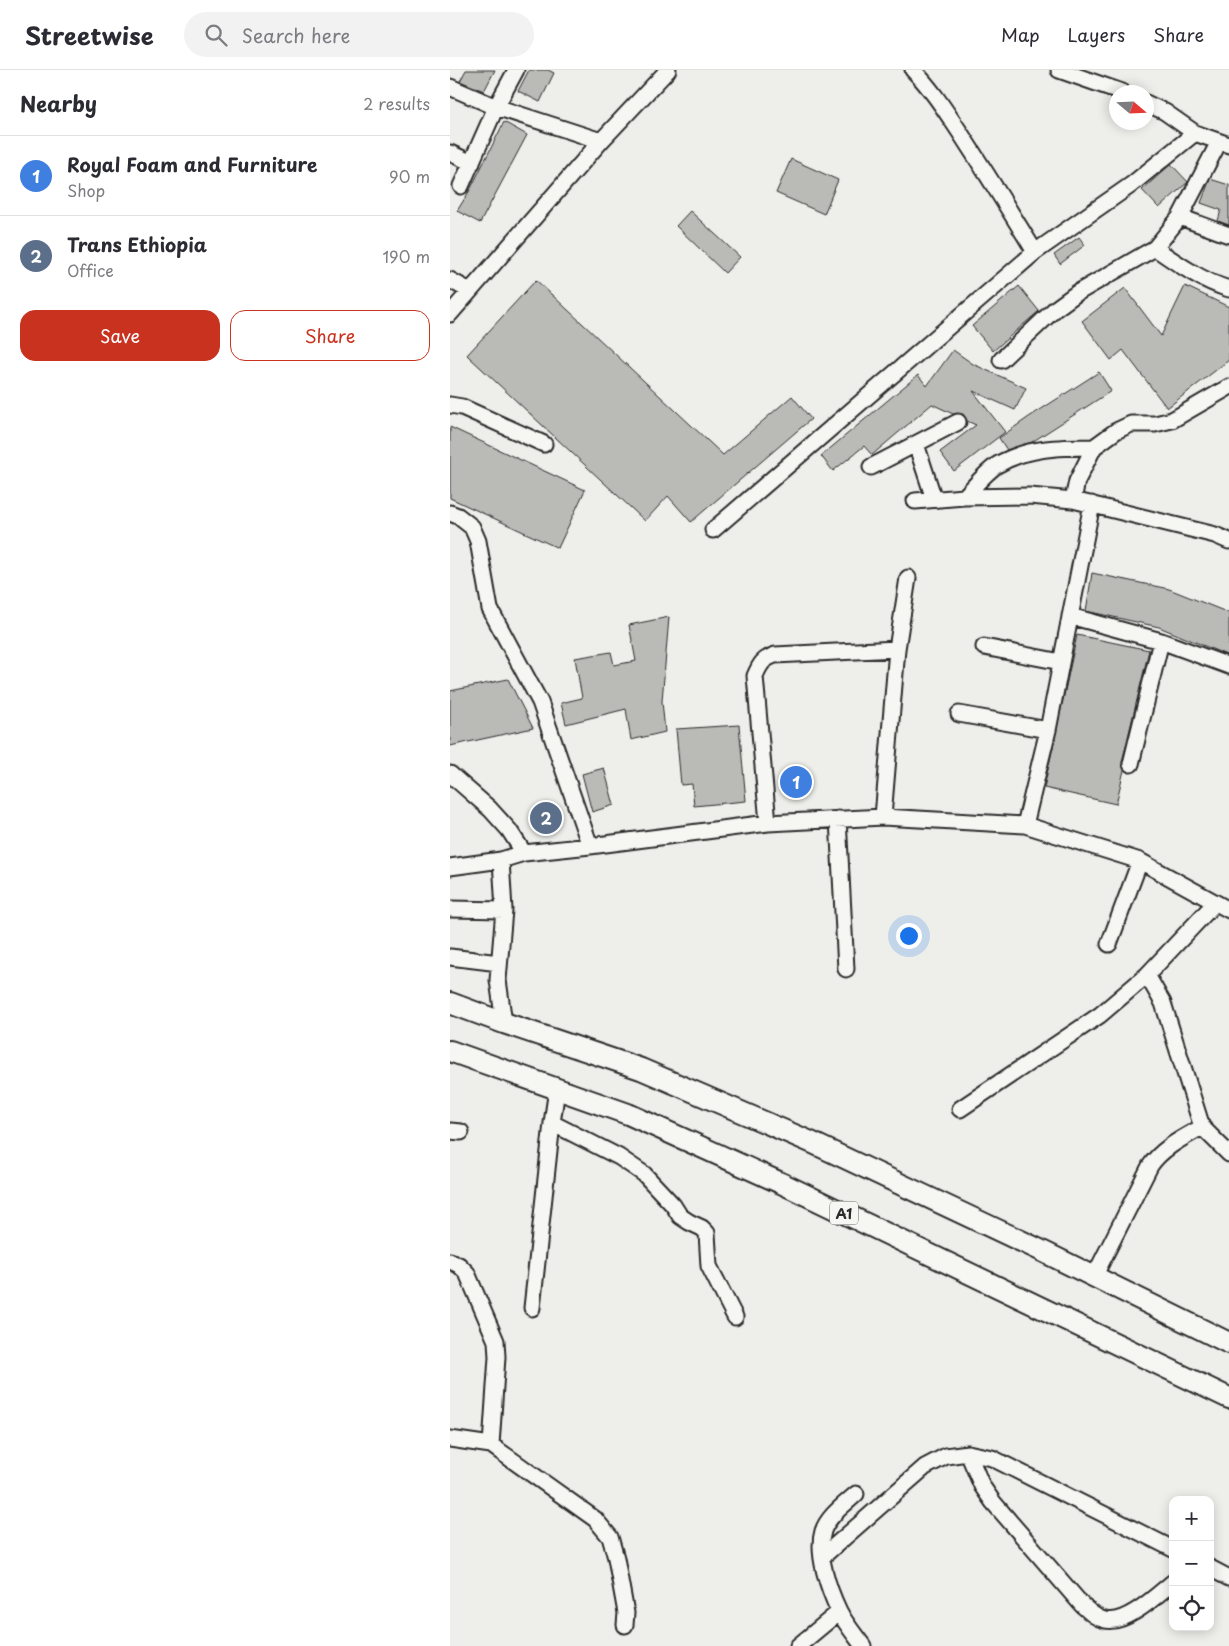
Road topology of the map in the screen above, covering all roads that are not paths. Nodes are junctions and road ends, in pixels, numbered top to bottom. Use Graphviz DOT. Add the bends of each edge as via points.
graph roads {
  1 [pos="516,70"];
  2 [pos="668,70"];
  3 [pos="913,70"];
  4 [pos="1059,70"];
  5 [pos="450,87"];
  6 [pos="1109,87"];
  7 [pos="496,107"];
  8 [pos="1154,107"];
  9 [pos="1194,133"];
  10 [pos="601,141"];
  11 [pos="1224,143"];
  12 [pos="450,153"];
  13 [pos="472,163"];
  14 [pos="461,186"];
  15 [pos="1180,218"];
  16 [pos="1229,235"];
  17 [pos="1155,248"];
  18 [pos="1034,252"];
  19 [pos="450,280"];
  20 [pos="1229,289"];
  21 [pos="470,291"];
  22 [pos="450,314"];
  23 [pos="1001,360"];
  24 [pos="1229,387"];
  25 [pos="450,405"];
  26 [pos="958,422"];
  27 [pos="544,444"];
  28 [pos="916,444"];
  29 [pos="1094,447"];
  30 [pos="871,467"];
  31 [pos="964,497"];
  32 [pos="934,499"];
  33 [pos="915,500"];
  34 [pos="1073,500"];
  35 [pos="1092,504"];
  36 [pos="450,513"];
  37 [pos="713,530"];
  38 [pos="1229,541"];
  39 [pos="908,578"];
  40 [pos="1070,616"];
  41 [pos="1161,641"];
  42 [pos="984,647"];
  43 [pos="898,650"];
  44 [pos="1061,662"];
  45 [pos="1229,666"];
  46 [pos="959,714"];
  47 [pos="1048,730"];
  48 [pos="1131,764"];
  49 [pos="450,774"];
  50 [pos="883,817"];
  51 [pos="838,819"];
  52 [pos="768,823"];
  53 [pos="1025,825"];
  54 [pos="590,846"];
  55 [pos="524,853"];
  56 [pos="501,860"];
  57 [pos="1140,861"];
  58 [pos="450,867"];
  59 [pos="1222,906"];
  60 [pos="450,909"];
  61 [pos="504,910"];
  62 [pos="1109,944"];
  63 [pos="450,957"];
  64 [pos="499,963"];
  65 [pos="846,969"];
  66 [pos="1147,975"];
  67 [pos="450,1003"];
  68 [pos="504,1023"];
  69 [pos="450,1052"];
  70 [pos="557,1089"];
  71 [pos="960,1109"];
  72 [pos="552,1124"];
  73 [pos="1202,1127"];
  74 [pos="1229,1154"];
  75 [pos="450,1261"];
  76 [pos="1094,1277"];
  77 [pos="532,1308"];
  78 [pos="736,1317"];
  79 [pos="1229,1343"];
  80 [pos="1229,1398"];
  81 [pos="450,1439"];
  82 [pos="491,1445"];
  83 [pos="968,1453"];
  84 [pos="856,1494"];
  85 [pos="1169,1547"];
  86 [pos="822,1558"];
  87 [pos="1214,1570"];
  88 [pos="1229,1578"];
  89 [pos="1169,1585"];
  90 [pos="840,1612"];
  91 [pos="625,1625"];
  92 [pos="798,1646"];
  93 [pos="863,1646"];
  1 -- 7 [label="street"];
  2 -- 10 [label="street"];
  3 -- 18 [label="street" via="973,152"];
  4 -- 6 [label="street"];
  5 -- 7 [label="street"];
  7 -- 10 [label="street"];
  7 -- 13 [label="street"];
  8 -- 9 [label="street"];
  9 -- 11 [label="street"];
  9 -- 18 [label="street" via="1131,185"];
  10 -- 21 [label="street"];
  11 -- 15 [label="street"];
  12 -- 13 [label="street"];
  13 -- 14 [label="street"];
  15 -- 16 [label="street"];
  15 -- 17 [label="street"];
  17 -- 20 [label="street" via="1188,270"];
  17 -- 23 [label="street" via="1077,292"];
  18 -- 37 [label="street"];
  19 -- 21 [label="street"];
  21 -- 22 [label="street"];
  24 -- 29 [label="street" via="1172,420 1131,424"];
  25 -- 27 [label="street"];
  26 -- 28 [label="street"];
  28 -- 30 [label="street"];
  28 -- 32 [label="street"];
  29 -- 31 [label="street" via="1056,447 1012,458 996,466"];
  29 -- 34 [label="street" via="1077,481"];
  31 -- 32 [label="street"];
  31 -- 34 [label="street" via="1030,496"];
  32 -- 33 [label="street"];
  34 -- 35 [label="street"];
  35 -- 38 [label="street"];
  35 -- 40 [label="street"];
  36 -- 54 [label="street" via="472,527 478,541 490,609 540,702"];
  39 -- 43 [label="street"];
  40 -- 41 [label="street"];
  40 -- 44 [label="street"];
  41 -- 45 [label="street"];
  41 -- 48 [label="street"];
  42 -- 44 [label="street"];
  43 -- 50 [label="street"];
  43 -- 52 [label="street" via="764,658 755,676"];
  44 -- 47 [label="street"];
  46 -- 47 [label="street"];
  47 -- 53 [label="street"];
  49 -- 55 [label="street" via="490,809"];
  50 -- 51 [label="street"];
  50 -- 53 [label="street"];
  51 -- 52 [label="street"];
  51 -- 65 [label="street"];
  52 -- 54 [label="street"];
  53 -- 57 [label="street"];
  54 -- 55 [label="street"];
  55 -- 56 [label="street"];
  56 -- 58 [label="street"];
  56 -- 61 [label="street"];
  57 -- 59 [label="street"];
  57 -- 62 [label="street"];
  59 -- 66 [label="street"];
  60 -- 61 [label="street"];
  61 -- 64 [label="street"];
  63 -- 64 [label="street"];
  64 -- 68 [label="street"];
  66 -- 71 [label="street" via="1100,1015"];
  66 -- 73 [label="street" via="1163,1003"];
  67 -- 68 [label="main road"];
  68 -- 76 [label="main road" via="641,1070 804,1139"];
  69 -- 70 [label="main road, A1"];
  70 -- 72 [label="street"];
  70 -- 80 [label="main road, A1" via="628,1114 781,1183"];
  72 -- 77 [label="street"];
  72 -- 78 [label="street" via="619,1157 644,1174 680,1216 707,1233 710,1266"];
  73 -- 74 [label="street"];
  73 -- 76 [label="street" via="1156,1157"];
  75 -- 82 [label="street" via="467,1273 496,1341"];
  76 -- 79 [label="main road"];
  81 -- 82 [label="street"];
  82 -- 91 [label="street" via="595,1519 610,1537 623,1594"];
  83 -- 85 [label="street" via="992,1458"];
  83 -- 86 [label="street" via="946,1456 925,1467"];
  83 -- 89 [label="street" via="992,1502 1093,1615 1106,1621 1120,1620"];
  84 -- 86 [label="street" via="834,1513 823,1530"];
  86 -- 90 [label="street"];
  87 -- 88 [label="street"];
  90 -- 92 [label="street"];
  90 -- 93 [label="street"];
}
